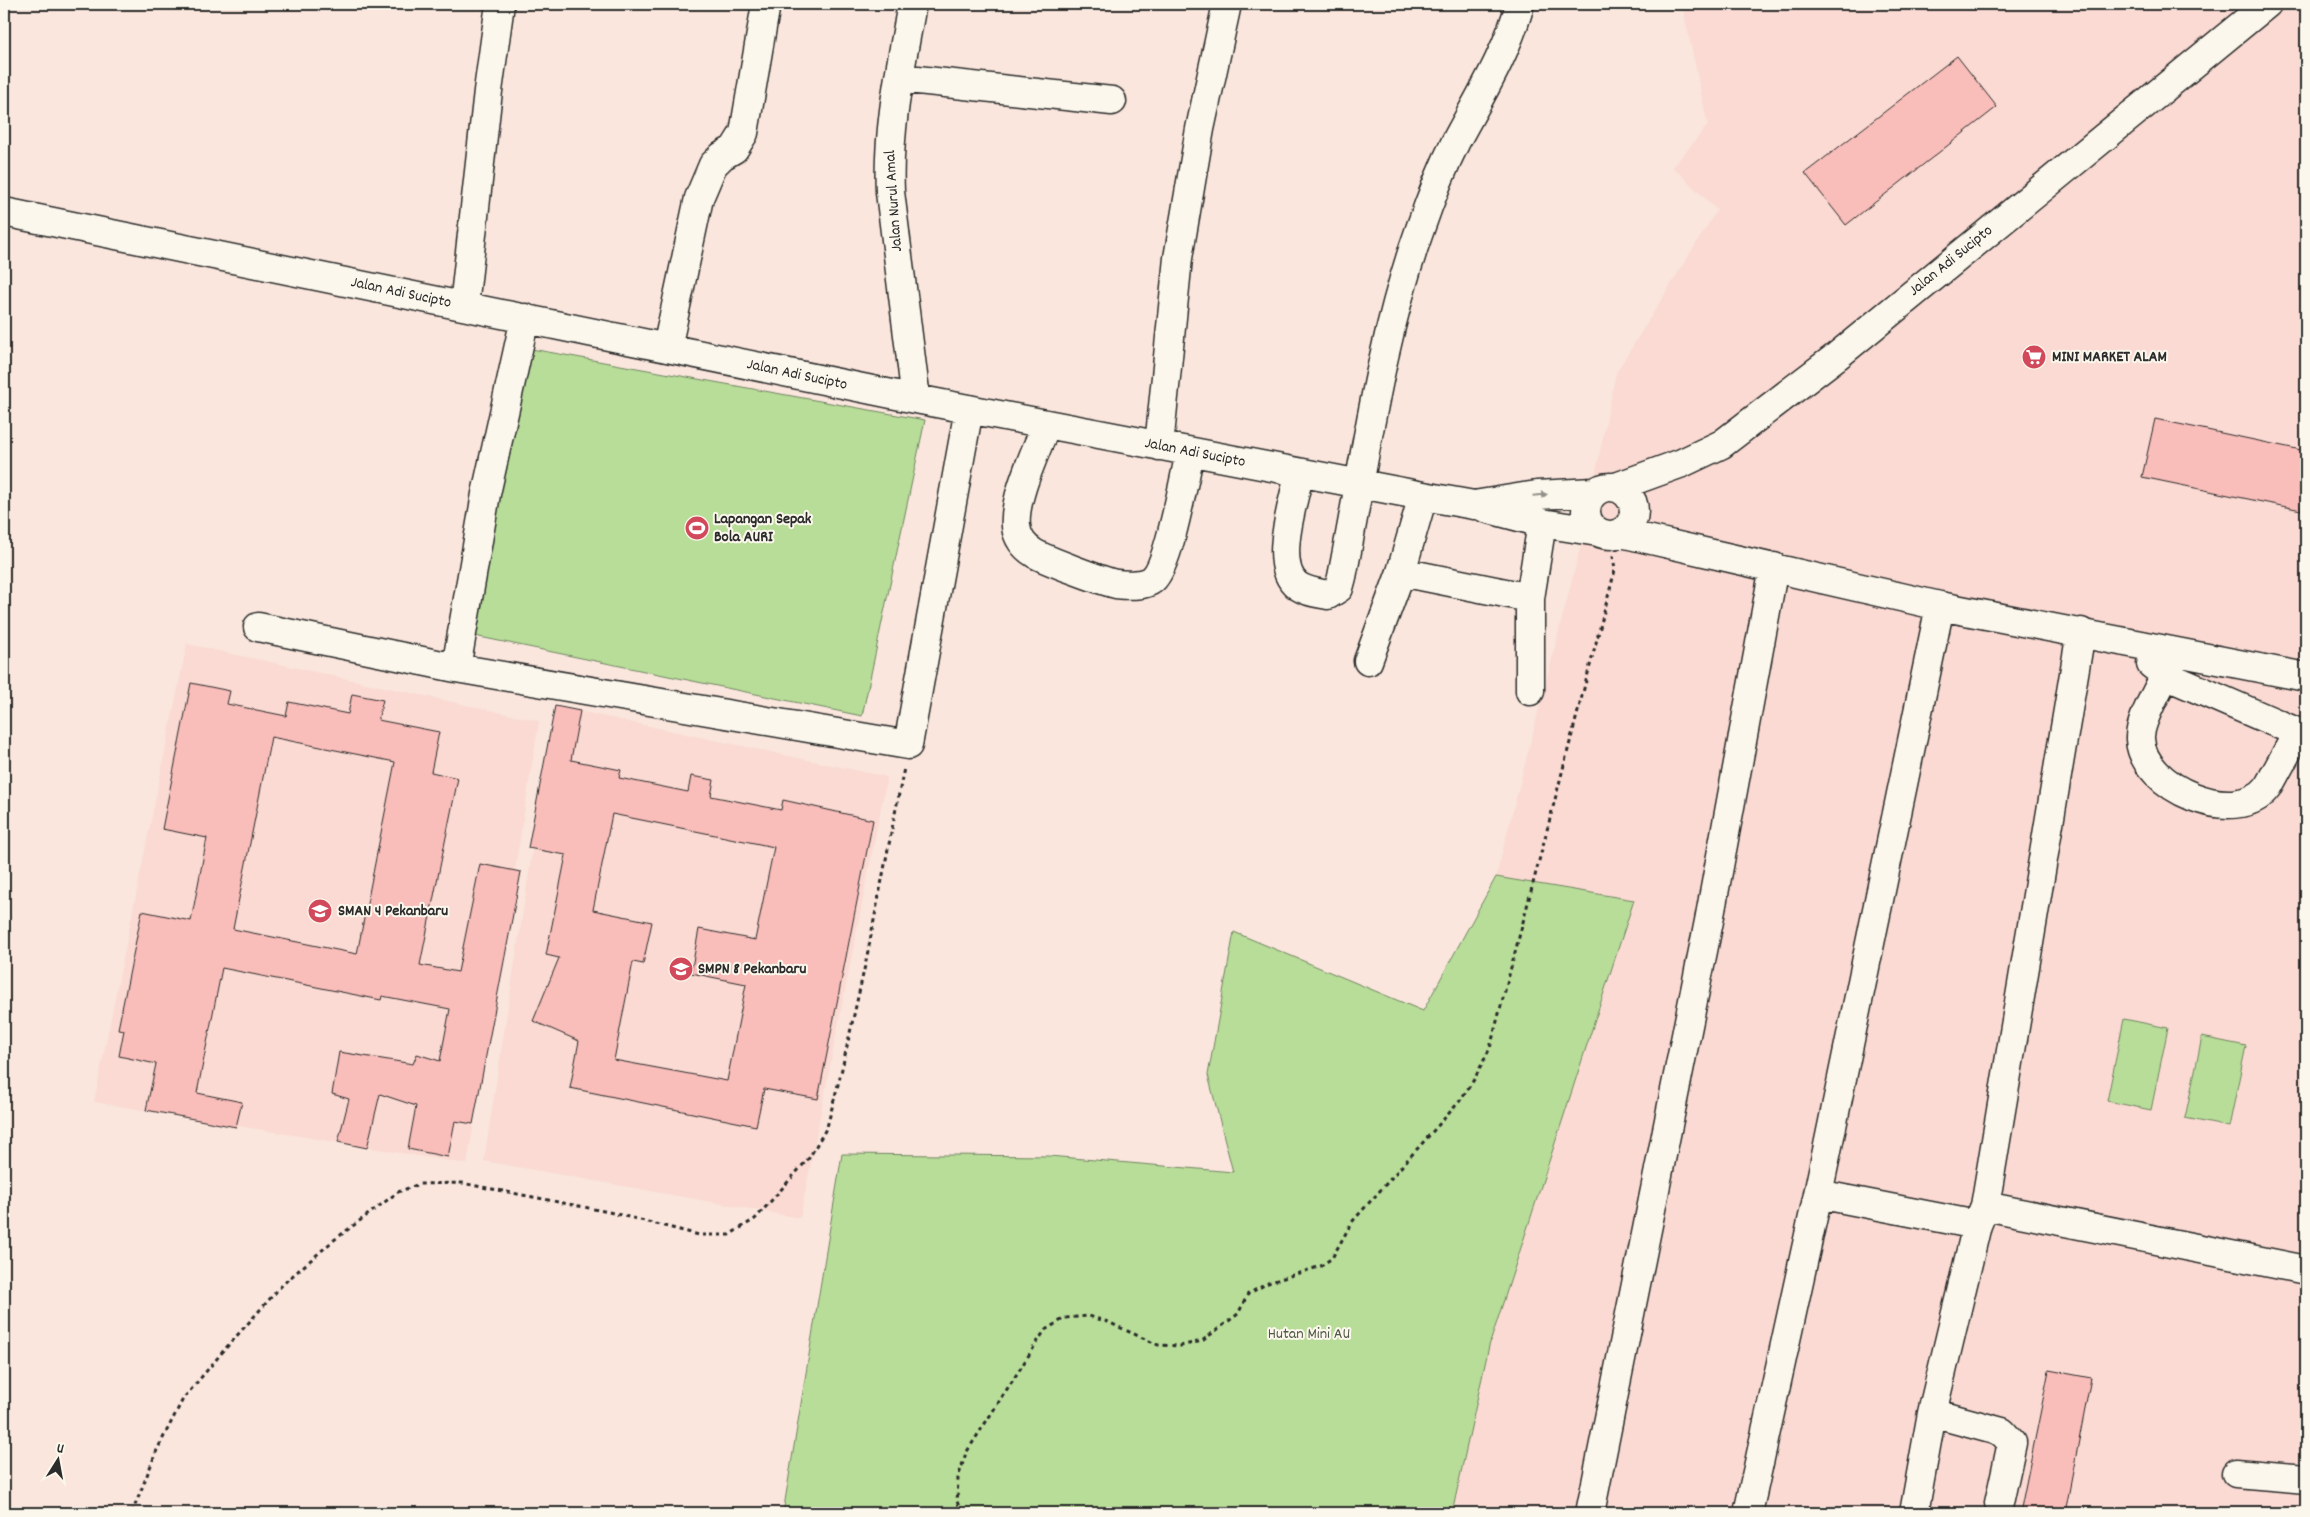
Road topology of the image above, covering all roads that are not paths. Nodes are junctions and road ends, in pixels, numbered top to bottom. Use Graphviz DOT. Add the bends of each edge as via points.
graph roads {
  1 [pos="500,4"];
  2 [pos="766,4"];
  3 [pos="912,4"];
  4 [pos="1227,4"];
  5 [pos="1520,4"];
  6 [pos="2267,4"];
  7 [pos="898,78"];
  8 [pos="1112,101"];
  9 [pos="4,212"];
  10 [pos="464,306"];
  11 [pos="525,318"];
  12 [pos="667,348"];
  13 [pos="916,400"];
  14 [pos="969,409"];
  15 [pos="1046,425"];
  16 [pos="1159,446"];
  17 [pos="1190,453"];
  18 [pos="1299,474"];
  19 [pos="1361,485"];
  20 [pos="1605,490"];
  21 [pos="1423,496"];
  22 [pos="1474,505"];
  23 [pos="1542,522"];
  24 [pos="1610,533"];
  25 [pos="1774,567"];
  26 [pos="1401,572"];
  27 [pos="1530,598"];
  28 [pos="1940,606"];
  29 [pos="258,627"];
  30 [pos="2081,632"];
  31 [pos="2141,646"];
  32 [pos="1368,661"];
  33 [pos="456,668"];
  34 [pos="2165,675"];
  35 [pos="2306,678"];
  36 [pos="1530,691"];
  37 [pos="2302,734"];
  38 [pos="1818,1194"];
  39 [pos="1981,1216"];
  40 [pos="2306,1270"];
  41 [pos="1932,1412"];
  42 [pos="2236,1473"];
  43 [pos="2306,1479"];
  44 [pos="1998,1503"];
  45 [pos="1590,1513"];
  46 [pos="1748,1513"];
  47 [pos="1914,1513"];
  1 -- 10 [label="street"];
  2 -- 12 [label="street" via="744,133 734,150 713,165 699,198"];
  3 -- 7 [label="street, Jalan Nurul Amal"];
  4 -- 16 [label="street" via="1200,129 1178,258"];
  5 -- 19 [label="street" via="1508,41 1455,144 1420,229 1388,335"];
  6 -- 20 [label="street, Jalan Adi Sucipto" via="1837,356 1722,444 1682,463"];
  7 -- 8 [label="street"];
  7 -- 13 [label="street, Jalan Nurul Amal" via="889,145 890,192"];
  9 -- 10 [label="street, Jalan Adi Sucipto"];
  10 -- 11 [label="street, Jalan Adi Sucipto"];
  11 -- 12 [label="street, Jalan Adi Sucipto"];
  11 -- 33 [label="street" via="486,494"];
  12 -- 13 [label="street, Jalan Adi Sucipto"];
  13 -- 14 [label="street, Jalan Adi Sucipto"];
  14 -- 15 [label="street, Jalan Adi Sucipto"];
  14 -- 33 [label="street" via="908,745"];
  15 -- 16 [label="street, Jalan Adi Sucipto"];
  15 -- 17 [label="street" via="1016,505 1020,541 1034,553 1115,584 1152,581 1159,571"];
  16 -- 17 [label="street, Jalan Adi Sucipto"];
  17 -- 18 [label="street, Jalan Adi Sucipto"];
  18 -- 19 [label="street, Jalan Adi Sucipto"];
  18 -- 19 [label="street" via="1286,540 1286,567 1298,586 1328,595 1339,588"];
  19 -- 21 [label="street, Jalan Adi Sucipto"];
  22 -- 20 [label="street, Jalan Adi Sucipto, one-way" via="1537,495"];
  20 -- 24 [label="street" via="1589,498 1586,513 1588,521"];
  20 -- 24 [label="street" via="1624,491 1634,504 1632,521"];
  21 -- 22 [label="street, Jalan Adi Sucipto"];
  21 -- 26 [label="street"];
  22 -- 23 [label="street"];
  23 -- 24 [label="street"];
  23 -- 27 [label="street"];
  24 -- 25 [label="street"];
  25 -- 28 [label="street"];
  25 -- 45 [label="street" via="1709,921"];
  26 -- 27 [label="street"];
  26 -- 32 [label="street"];
  27 -- 36 [label="street"];
  28 -- 30 [label="street"];
  28 -- 38 [label="street"];
  29 -- 33 [label="street"];
  30 -- 31 [label="street"];
  30 -- 39 [label="street"];
  31 -- 34 [label="street" via="2153,666"];
  31 -- 35 [label="street"];
  34 -- 37 [label="street"];
  34 -- 37 [label="street" via="2142,730 2143,758 2154,771 2189,796 2215,804 2253,801 2268,787"];
  38 -- 39 [label="street"];
  38 -- 46 [label="street"];
  39 -- 40 [label="street"];
  39 -- 41 [label="street"];
  41 -- 44 [label="street" via="2002,1432 2012,1443"];
  41 -- 47 [label="street"];
  42 -- 43 [label="street"];
}
